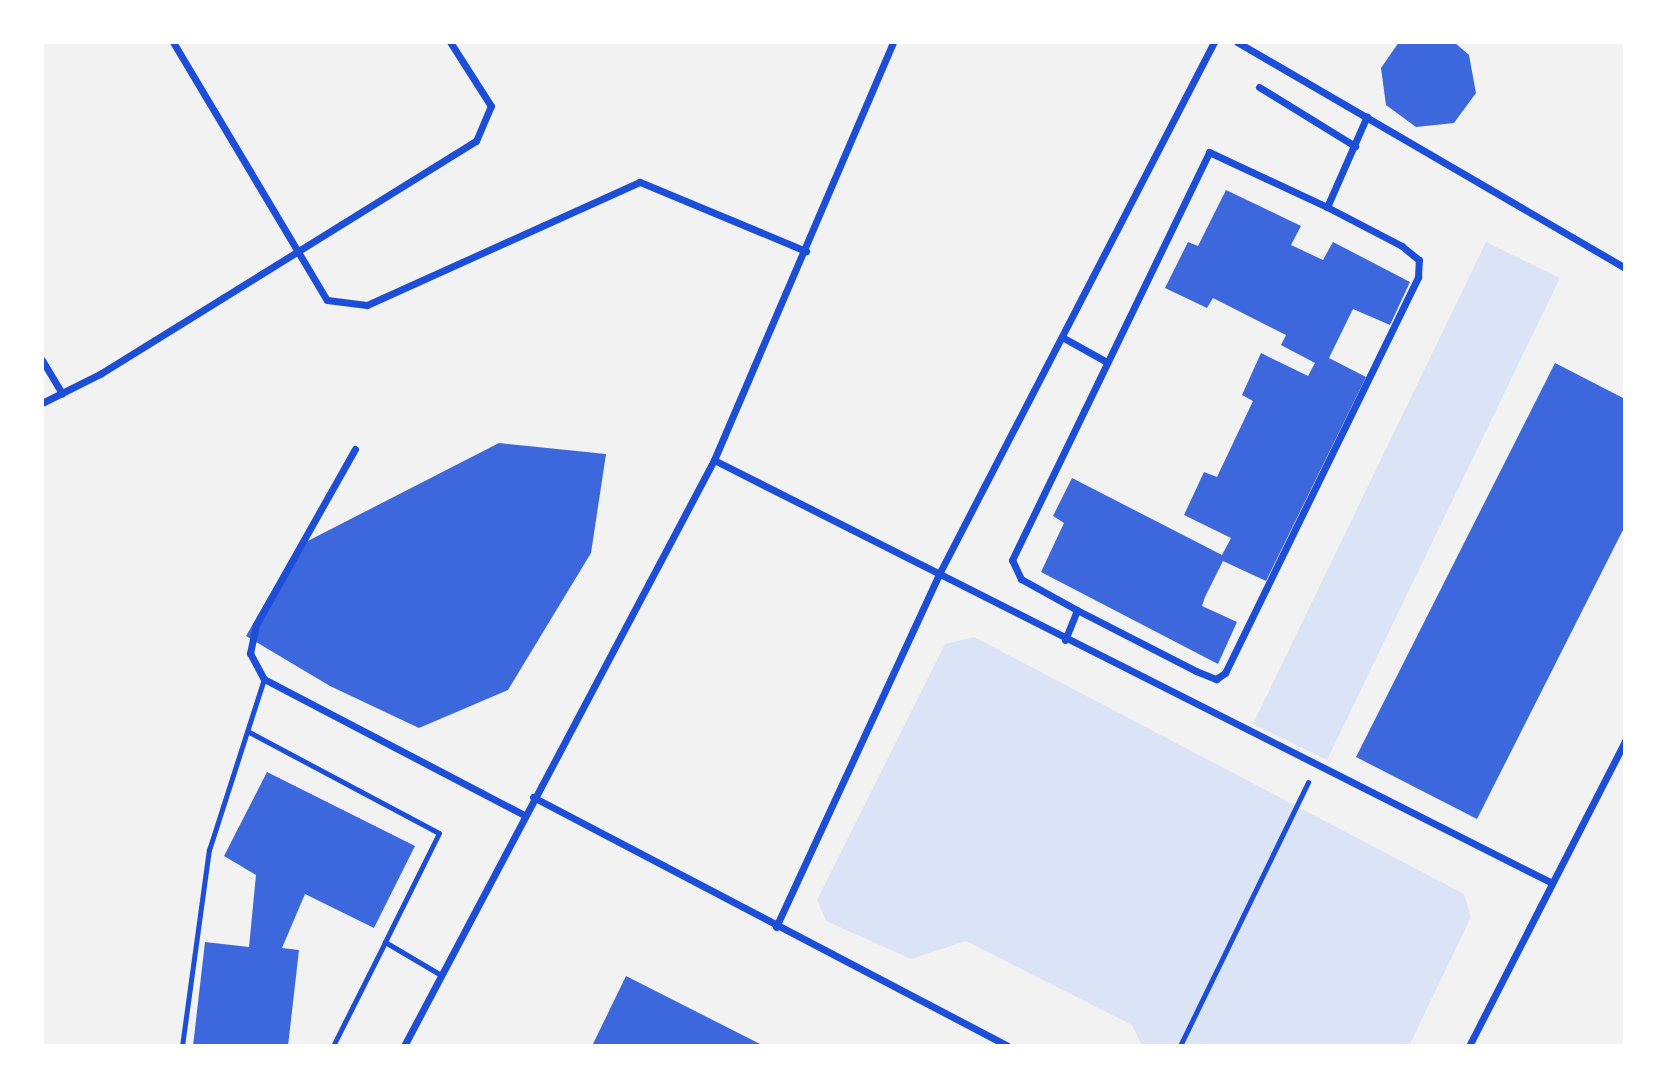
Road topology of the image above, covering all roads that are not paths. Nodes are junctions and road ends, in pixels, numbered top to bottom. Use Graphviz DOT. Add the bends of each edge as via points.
graph roads {
  1 [pos="173,42"];
  2 [pos="450,42"];
  3 [pos="894,42"];
  4 [pos="1213,42"];
  5 [pos="1237,42"];
  6 [pos="1259,87"];
  7 [pos="1367,116"];
  8 [pos="1355,146"];
  9 [pos="1327,207"];
  10 [pos="299,250"];
  11 [pos="806,251"];
  12 [pos="1625,268"];
  13 [pos="1062,337"];
  14 [pos="42,360"];
  15 [pos="1105,361"];
  16 [pos="62,393"];
  17 [pos="42,403"];
  18 [pos="355,449"];
  19 [pos="714,460"];
  20 [pos="938,576"];
  21 [pos="1077,610"];
  22 [pos="1065,640"];
  23 [pos="264,679"];
  24 [pos="248,732"];
  25 [pos="1625,741"];
  26 [pos="533,797"];
  27 [pos="524,815"];
  28 [pos="1550,882"];
  29 [pos="776,927"];
  30 [pos="385,942"];
  31 [pos="441,975"];
  32 [pos="182,1046"];
  33 [pos="333,1046"];
  34 [pos="404,1046"];
  35 [pos="1008,1046"];
  36 [pos="1469,1046"];
  1 -- 10 [label="street"];
  2 -- 10 [label="street" via="491,106 476,141"];
  3 -- 11 [label="street"];
  4 -- 13 [label="street"];
  5 -- 7 [label="street"];
  6 -- 8 [label="street"];
  7 -- 8 [label="street"];
  7 -- 12 [label="street"];
  8 -- 9 [label="street"];
  9 -- 15 [label="street" via="1209,152"];
  9 -- 21 [label="street" via="1402,246 1419,260 1418,277 1224,674 1216,679 1196,671"];
  10 -- 11 [label="street" via="327,300 367,305 640,182"];
  10 -- 16 [label="street"];
  11 -- 19 [label="street"];
  13 -- 15 [label="street"];
  13 -- 20 [label="street"];
  14 -- 16 [label="street"];
  15 -- 21 [label="street" via="1012,560 1021,579"];
  16 -- 17 [label="street"];
  18 -- 23 [label="street" via="256,625 250,653"];
  19 -- 20 [label="street"];
  19 -- 26 [label="street"];
  20 -- 22 [label="street"];
  20 -- 29 [label="street"];
  21 -- 22 [label="street"];
  22 -- 28 [label="street"];
  23 -- 24 [label="lane"];
  23 -- 27 [label="street"];
  24 -- 30 [label="lane" via="439,833"];
  24 -- 32 [label="lane" via="209,850"];
  25 -- 28 [label="street"];
  26 -- 27 [label="street"];
  26 -- 29 [label="street"];
  27 -- 31 [label="street"];
  28 -- 36 [label="street"];
  29 -- 35 [label="street"];
  30 -- 31 [label="lane"];
  30 -- 33 [label="lane"];
  31 -- 34 [label="street"];
}
